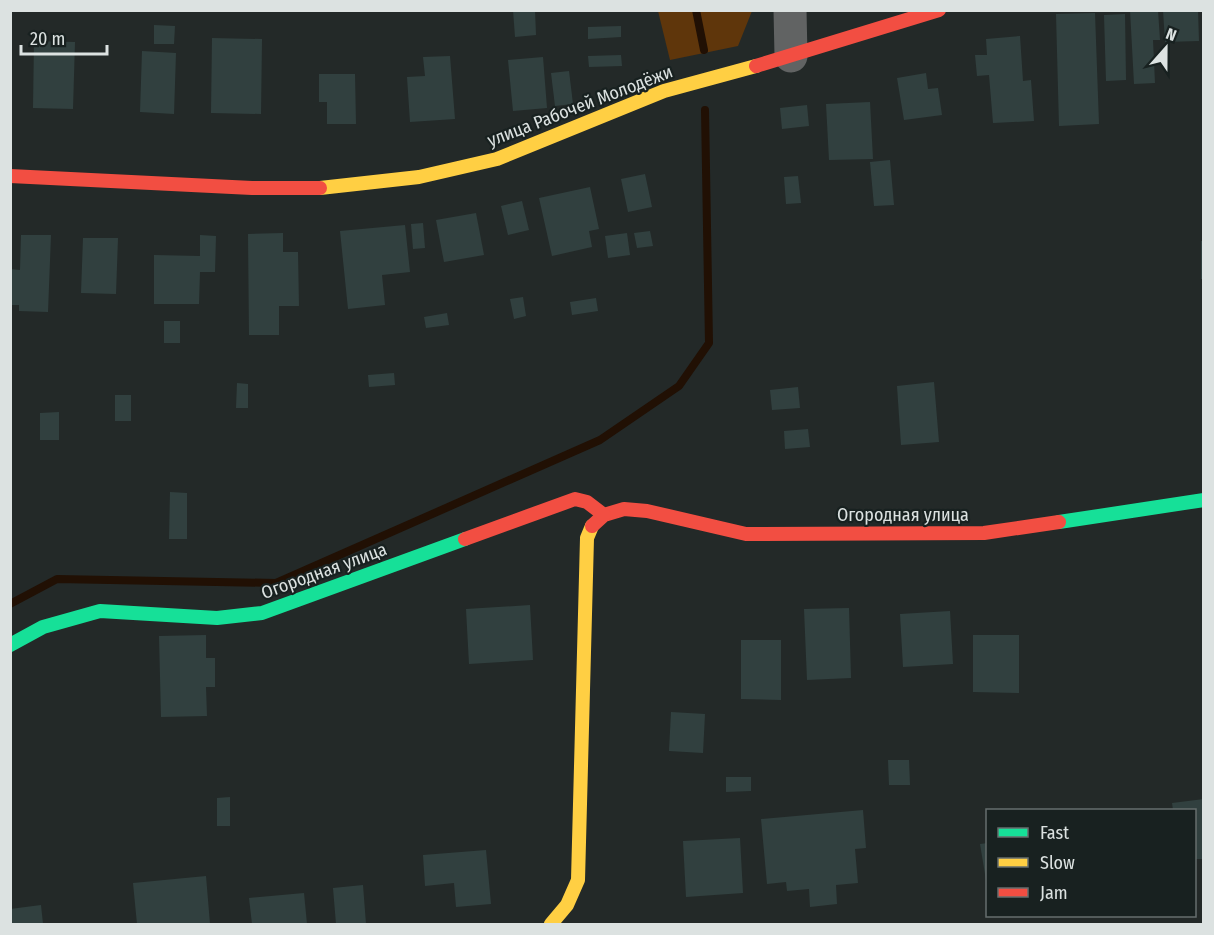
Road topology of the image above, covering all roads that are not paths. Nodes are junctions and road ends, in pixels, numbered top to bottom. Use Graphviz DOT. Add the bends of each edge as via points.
graph roads {
  1 [pos="790,10"];
  2 [pos="939,10"];
  3 [pos="791,56"];
  4 [pos="10,176"];
  5 [pos="1203,500"];
  6 [pos="604,516"];
  7 [pos="10,645"];
  8 [pos="551,924"];
  1 -- 3 [label="street"];
  2 -- 3 [label="street, улица Рабочей Молодёжи"];
  3 -- 4 [label="street, улица Рабочей Молодёжи" via="664,91 498,159 419,177 333,188"];
  5 -- 6 [label="street, Огородная улица" via="984,532 746,534 647,511 624,509"];
  6 -- 7 [label="street, Огородная улица" via="587,502 575,499 262,613 217,618 100,611 43,627"];
  6 -- 8 [label="street" via="586,538 578,880 567,905"];
}
